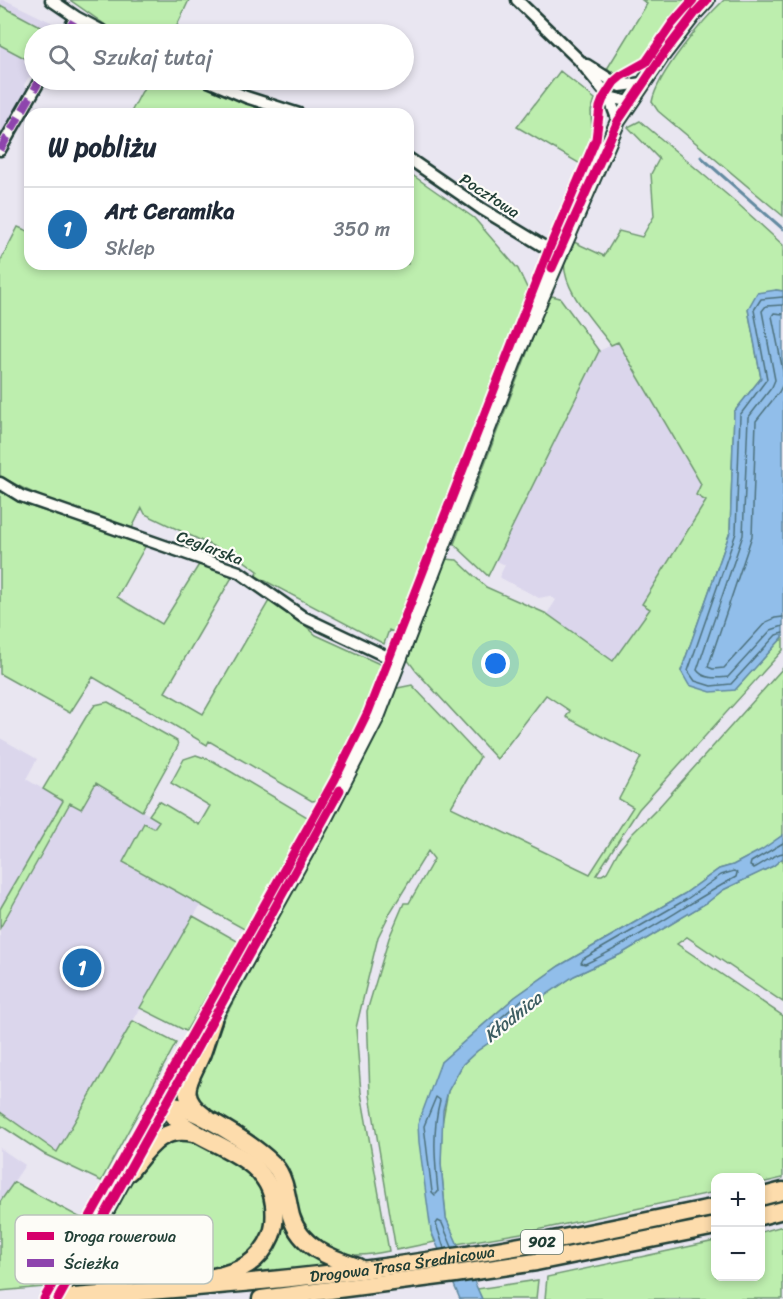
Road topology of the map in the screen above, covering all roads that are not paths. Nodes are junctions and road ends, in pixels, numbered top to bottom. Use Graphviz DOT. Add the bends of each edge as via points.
graph roads {
  1 [pos="51,0"];
  2 [pos="517,0"];
  3 [pos="707,0"];
  4 [pos="76,17"];
  5 [pos="72,24"];
  6 [pos="89,24"];
  7 [pos="579,60"];
  8 [pos="642,83"];
  9 [pos="620,86"];
  10 [pos="34,90"];
  11 [pos="230,90"];
  12 [pos="609,97"];
  13 [pos="630,102"];
  14 [pos="24,108"];
  15 [pos="24,108"];
  16 [pos="280,108"];
  17 [pos="618,121"];
  18 [pos="0,150"];
  19 [pos="414,162"];
  20 [pos="558,255"];
  21 [pos="0,483"];
  22 [pos="398,662"];
  23 [pos="213,1020"];
  24 [pos="165,1106"];
  25 [pos="213,1132"];
  26 [pos="129,1172"];
  27 [pos="783,1191"];
  28 [pos="765,1196"];
  29 [pos="711,1208"];
  30 [pos="783,1210"];
  31 [pos="108,1215"];
  32 [pos="765,1215"];
  33 [pos="711,1227"];
  34 [pos="366,1269"];
  35 [pos="213,1277"];
  36 [pos="73,1284"];
  37 [pos="182,1284"];
  38 [pos="154,1290"];
  39 [pos="66,1298"];
  40 [pos="48,1299"];
  41 [pos="261,1299"];
  1 -- 4 [label="street"];
  2 -- 7 [label="street"];
  3 -- 8 [label="street"];
  4 -- 5 [label="street"];
  4 -- 6 [label="street"];
  7 -- 9 [label="street"];
  7 -- 12 [label="street"];
  8 -- 9 [label="street"];
  8 -- 13 [label="street"];
  9 -- 13 [label="street"];
  10 -- 15 [label="street"];
  11 -- 16 [label="street"];
  12 -- 13 [label="street"];
  12 -- 17 [label="street"];
  13 -- 17 [label="street"];
  14 -- 18 [label="street"];
  17 -- 20 [label="street"];
  19 -- 20 [label="street, Pocztowa"];
  20 -- 22 [label="street"];
  21 -- 22 [label="street, Ceglarska" via="21,496 238,572 303,617"];
  22 -- 23 [label="street" via="355,762"];
  23 -- 24 [label="street"];
  23 -- 25 [label="main road" via="187,1082 187,1093"];
  24 -- 25 [label="main road" via="172,1117"];
  24 -- 26 [label="street"];
  25 -- 26 [label="main road" via="173,1131 161,1136"];
  25 -- 34 [label="main road" via="254,1148 273,1163 285,1185 292,1218 306,1242 332,1259"];
  25 -- 35 [label="main road" via="260,1172 269,1185 275,1213 267,1246 255,1261"];
  26 -- 31 [label="street"];
  27 -- 28 [label="main road"];
  29 -- 34 [label="main road, Drogowa Trasa Średnicowa / 902" via="536,1243"];
  30 -- 32 [label="main road"];
  33 -- 41 [label="main road, Drogowa Trasa Średnicowa / 902" via="536,1262"];
  34 -- 38 [label="main road, Drogowa Trasa Średnicowa / 902"];
  36 -- 39 [label="street"];
  37 -- 38 [label="main road"];
  38 -- 39 [label="main road, Drogowa Trasa Średnicowa / 902"];
  39 -- 40 [label="main road, Drogowa Trasa Średnicowa / 902, bridge"];
}
